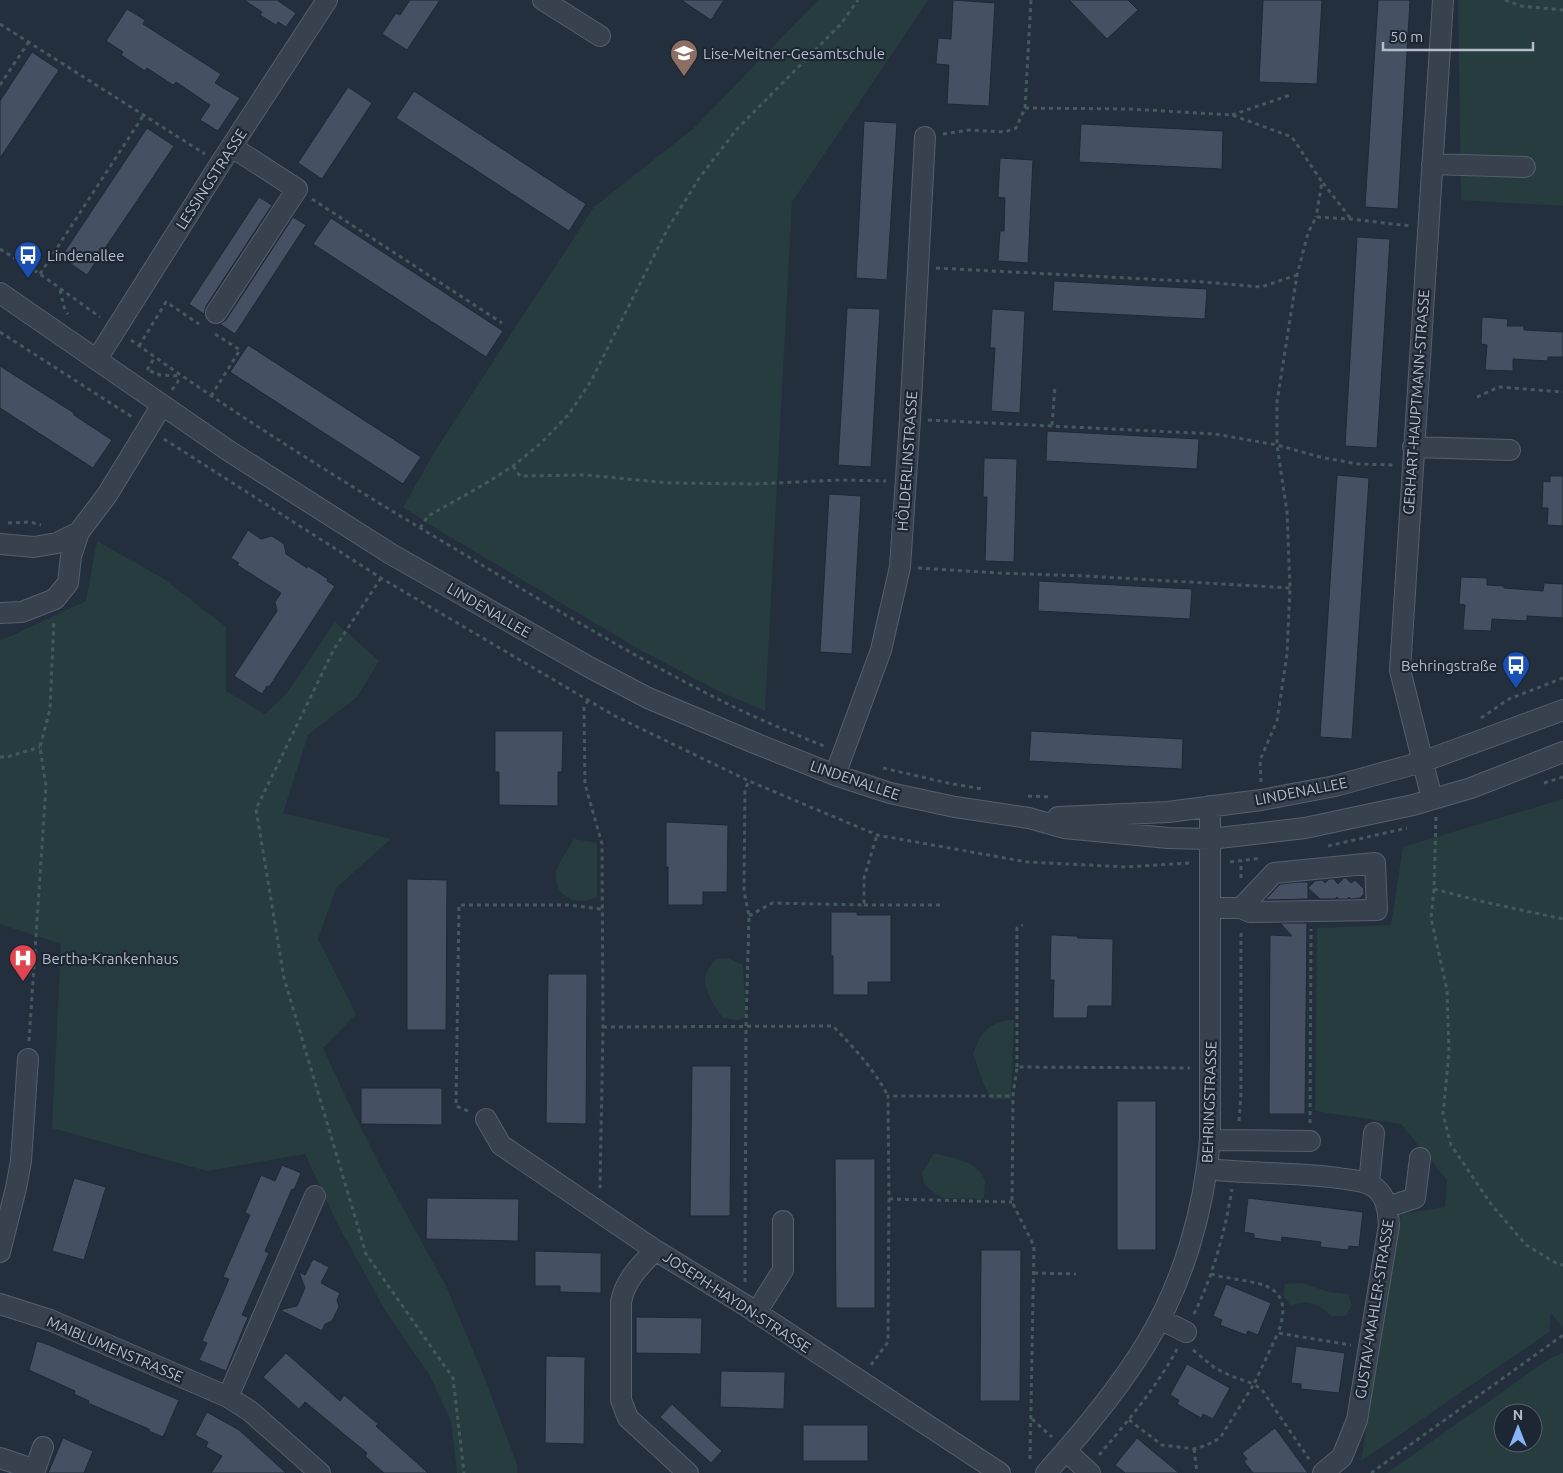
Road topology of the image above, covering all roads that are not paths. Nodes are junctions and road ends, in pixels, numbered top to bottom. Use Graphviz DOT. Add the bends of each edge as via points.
graph roads {
  1 [pos="328,0"];
  2 [pos="543,0"];
  3 [pos="1443,0"];
  4 [pos="600,36"];
  5 [pos="925,137"];
  6 [pos="232,147"];
  7 [pos="1432,164"];
  8 [pos="1525,167"];
  9 [pos="0,294"];
  10 [pos="216,313"];
  11 [pos="97,359"];
  12 [pos="162,406"];
  13 [pos="1510,450"];
  14 [pos="1412,456"];
  15 [pos="79,532"];
  16 [pos="0,544"];
  17 [pos="0,613"];
  18 [pos="1563,710"];
  19 [pos="1563,752"];
  20 [pos="1422,762"];
  21 [pos="835,775"];
  22 [pos="1432,799"];
  23 [pos="1210,806"];
  24 [pos="1029,818"];
  25 [pos="1210,839"];
  26 [pos="1210,908"];
  27 [pos="1241,908"];
  28 [pos="28,1059"];
  29 [pos="486,1119"];
  30 [pos="1374,1133"];
  31 [pos="1210,1140"];
  32 [pos="1310,1141"];
  33 [pos="1420,1158"];
  34 [pos="1207,1169"];
  35 [pos="1366,1182"];
  36 [pos="315,1196"];
  37 [pos="1388,1207"];
  38 [pos="783,1221"];
  39 [pos="654,1250"];
  40 [pos="0,1252"];
  41 [pos="0,1304"];
  42 [pos="750,1309"];
  43 [pos="1160,1318"];
  44 [pos="1186,1338"];
  45 [pos="228,1397"];
  46 [pos="43,1447"];
  47 [pos="1066,1451"];
  48 [pos="0,1458"];
  49 [pos="1038,1469"];
  50 [pos="1319,1469"];
  51 [pos="320,1473"];
  52 [pos="688,1473"];
  53 [pos="1000,1473"];
  54 [pos="1090,1473"];
  1 -- 6 [label="street, LESSINGSTRASSE"];
  2 -- 4 [label="street"];
  3 -- 7 [label="street, GERHART-HAUPTMANN-STRASSE"];
  5 -- 21 [label="street, HÖLDERLINSTRASSE" via="900,567 881,650"];
  6 -- 10 [label="street" via="297,189"];
  6 -- 11 [label="street, LESSINGSTRASSE"];
  7 -- 8 [label="street"];
  7 -- 14 [label="street, GERHART-HAUPTMANN-STRASSE"];
  9 -- 11 [label="street, LINDENALLEE"];
  11 -- 12 [label="street, LINDENALLEE"];
  12 -- 15 [label="street" via="107,495"];
  12 -- 21 [label="street, LINDENALLEE" via="391,554 589,667 648,698"];
  13 -- 14 [label="street"];
  14 -- 20 [label="street, GERHART-HAUPTMANN-STRASSE" via="1400,670"];
  15 -- 16 [label="street" via="57,543 34,547"];
  15 -- 17 [label="street" via="71,556 68,583 55,599 22,612"];
  18 -- 20 [label="street, LINDENALLEE"];
  19 -- 22 [label="street, LINDENALLEE" via="1471,788"];
  20 -- 22 [label="street, GERHART-HAUPTMANN-STRASSE"];
  20 -- 23 [label="street, LINDENALLEE" via="1335,786"];
  21 -- 24 [label="street, LINDENALLEE" via="912,799"];
  22 -- 25 [label="street, LINDENALLEE" via="1305,828"];
  23 -- 24 [label="street, LINDENALLEE" via="1109,816"];
  23 -- 25 [label="street, BEHRINGSTRASSE"];
  24 -- 25 [label="street, LINDENALLEE" via="1064,828"];
  25 -- 26 [label="street, BEHRINGSTRASSE"];
  26 -- 27 [label="street"];
  26 -- 31 [label="street, BEHRINGSTRASSE"];
  27 -- 27 [label="street" via="1250,912 1377,910 1376,863 1274,873"];
  28 -- 40 [label="street" via="21,1161"];
  29 -- 39 [label="street, JOSEPH-HAYDN-STRASSE" via="501,1145"];
  30 -- 35 [label="street" via="1370,1174"];
  31 -- 32 [label="street"];
  31 -- 34 [label="street, BEHRINGSTRASSE"];
  33 -- 37 [label="street" via="1415,1198"];
  34 -- 35 [label="street" via="1306,1174"];
  34 -- 43 [label="street, BEHRINGSTRASSE" via="1188,1247"];
  35 -- 37 [label="street, GUSTAV-MAHLER-STRASSE" via="1377,1189"];
  36 -- 45 [label="street"];
  37 -- 50 [label="street, GUSTAV-MAHLER-STRASSE" via="1389,1225 1357,1420 1342,1457"];
  38 -- 42 [label="street" via="783,1270"];
  39 -- 42 [label="street, JOSEPH-HAYDN-STRASSE"];
  39 -- 52 [label="street" via="635,1271 624,1290 622,1400 628,1418"];
  41 -- 45 [label="street, MAIBLUMENSTRASSE" via="50,1320"];
  42 -- 53 [label="street, JOSEPH-HAYDN-STRASSE"];
  43 -- 44 [label="street"];
  43 -- 47 [label="street, BEHRINGSTRASSE" via="1130,1369"];
  45 -- 51 [label="street, MAIBLUMENSTRASSE"];
  46 -- 48 [label="street" via="35,1470"];
  47 -- 49 [label="street, BEHRINGSTRASSE"];
  47 -- 54 [label="street"];
}
